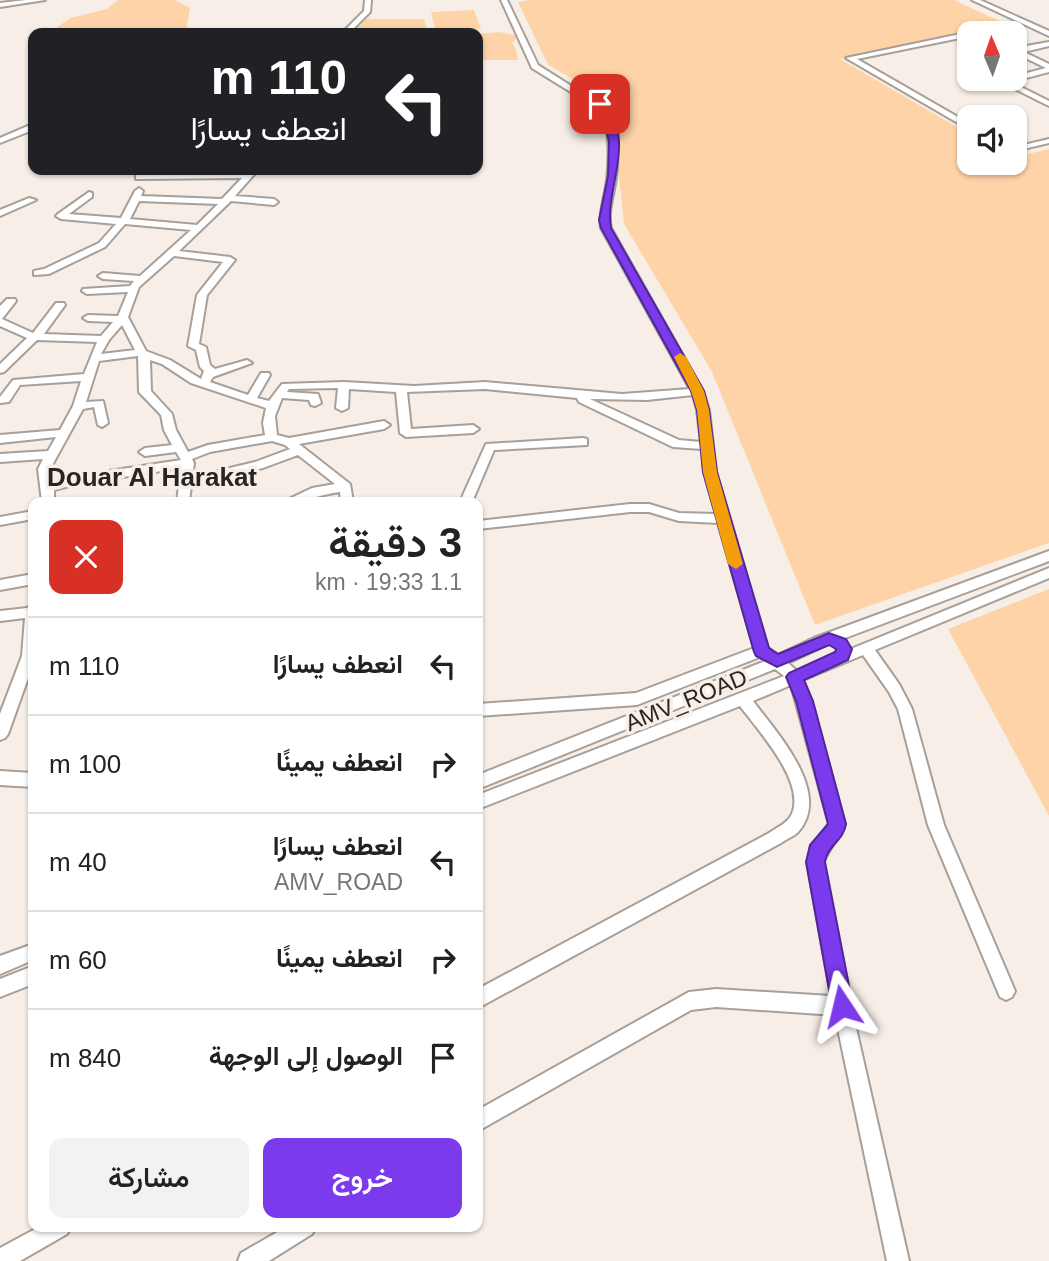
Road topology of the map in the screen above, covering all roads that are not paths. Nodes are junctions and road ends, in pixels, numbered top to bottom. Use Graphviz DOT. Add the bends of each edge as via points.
graph roads {
  1 [pos="42,0"];
  2 [pos="368,0"];
  3 [pos="504,0"];
  4 [pos="975,0"];
  5 [pos="0,5"];
  6 [pos="350,28"];
  7 [pos="957,37"];
  8 [pos="1049,39"];
  9 [pos="1027,46"];
  10 [pos="1027,56"];
  11 [pos="1049,68"];
  12 [pos="1027,74"];
  13 [pos="1024,91"];
  14 [pos="1049,104"];
  15 [pos="957,121"];
  16 [pos="28,129"];
  17 [pos="0,141"];
  18 [pos="1049,141"];
  19 [pos="1027,146"];
  20 [pos="184,175"];
  21 [pos="249,175"];
  22 [pos="139,177"];
  23 [pos="89,195"];
  24 [pos="135,198"];
  25 [pos="32,200"];
  26 [pos="228,200"];
  27 [pos="274,202"];
  28 [pos="206,209"];
  29 [pos="0,213"];
  30 [pos="124,221"];
  31 [pos="198,228"];
  32 [pos="173,253"];
  33 [pos="40,275"];
  34 [pos="103,276"];
  35 [pos="142,279"];
  36 [pos="133,289"];
  37 [pos="87,291"];
  38 [pos="11,301"];
  39 [pos="60,304"];
  40 [pos="88,318"];
  41 [pos="122,318"];
  42 [pos="0,319"];
  43 [pos="34,337"];
  44 [pos="104,339"];
  45 [pos="141,353"];
  46 [pos="94,358"];
  47 [pos="247,363"];
  48 [pos="0,370"];
  49 [pos="265,375"];
  50 [pos="88,377"];
  51 [pos="207,379"];
  52 [pos="344,385"];
  53 [pos="401,388"];
  54 [pos="697,391"];
  55 [pos="278,394"];
  56 [pos="582,395"];
  57 [pos="251,399"];
  58 [pos="0,400"];
  59 [pos="315,403"];
  60 [pos="79,406"];
  61 [pos="272,406"];
  62 [pos="342,408"];
  63 [pos="102,423"];
  64 [pos="384,425"];
  65 [pos="473,429"];
  66 [pos="62,433"];
  67 [pos="272,437"];
  68 [pos="0,439"];
  69 [pos="583,442"];
  70 [pos="294,446"];
  71 [pos="706,446"];
  72 [pos="145,452"];
  73 [pos="51,454"];
  74 [pos="185,456"];
  75 [pos="0,458"];
  76 [pos="186,482"];
  77 [pos="346,487"];
  78 [pos="48,488"];
  79 [pos="48,497"];
  80 [pos="184,497"];
  81 [pos="303,497"];
  82 [pos="347,497"];
  83 [pos="468,497"];
  84 [pos="28,516"];
  85 [pos="723,519"];
  86 [pos="0,521"];
  87 [pos="483,524"];
  88 [pos="1049,556"];
  89 [pos="1049,573"];
  90 [pos="992,578"];
  91 [pos="28,580"];
  92 [pos="0,585"];
  93 [pos="969,586"];
  94 [pos="1005,590"];
  95 [pos="981,598"];
  96 [pos="28,612"];
  97 [pos="0,616"];
  98 [pos="829,639"];
  99 [pos="864,647"];
  100 [pos="762,652"];
  101 [pos="843,656"];
  102 [pos="28,659"];
  103 [pos="777,661"];
  104 [pos="795,677"];
  105 [pos="28,691"];
  106 [pos="17,692"];
  107 [pos="743,699"];
  108 [pos="483,710"];
  109 [pos="0,734"];
  110 [pos="0,778"];
  111 [pos="28,780"];
  112 [pos="483,780"];
  113 [pos="483,800"];
  114 [pos="28,954"];
  115 [pos="0,965"];
  116 [pos="28,977"];
  117 [pos="0,988"];
  118 [pos="1006,991"];
  119 [pos="483,996"];
  120 [pos="842,1006"];
  121 [pos="483,1118"];
  122 [pos="51,1232"];
  123 [pos="297,1232"];
  124 [pos="0,1259"];
  125 [pos="249,1261"];
  126 [pos="898,1261"];
  1 -- 5 [label="street"];
  2 -- 6 [label="street" via="367,12"];
  3 -- 54 [label="street" via="535,66 607,111 614,161 606,228"];
  4 -- 8 [label="street"];
  7 -- 15 [label="street" via="850,59"];
  8 -- 9 [label="street"];
  10 -- 11 [label="street"];
  11 -- 12 [label="street"];
  13 -- 14 [label="street"];
  16 -- 17 [label="street"];
  18 -- 19 [label="street"];
  20 -- 22 [label="street"];
  21 -- 26 [label="street"];
  23 -- 30 [label="street" via="57,218"];
  24 -- 26 [label="street"];
  24 -- 28 [label="street"];
  24 -- 30 [label="street"];
  25 -- 29 [label="street"];
  26 -- 27 [label="street"];
  26 -- 31 [label="street"];
  30 -- 31 [label="street"];
  30 -- 33 [label="street" via="102,245"];
  31 -- 32 [label="street"];
  32 -- 35 [label="street"];
  32 -- 51 [label="street" via="230,260 199,302 193,346 201,347 205,367 210,370"];
  34 -- 35 [label="street"];
  35 -- 36 [label="street"];
  36 -- 37 [label="street"];
  36 -- 41 [label="street"];
  38 -- 42 [label="street"];
  39 -- 43 [label="street"];
  40 -- 41 [label="street"];
  41 -- 44 [label="street"];
  41 -- 45 [label="street"];
  42 -- 43 [label="street"];
  43 -- 44 [label="street"];
  43 -- 48 [label="street"];
  44 -- 46 [label="street"];
  45 -- 46 [label="street"];
  45 -- 51 [label="street" via="166,362 195,381"];
  45 -- 74 [label="street" via="145,392 166,414"];
  46 -- 50 [label="street"];
  47 -- 51 [label="street"];
  49 -- 57 [label="street"];
  50 -- 58 [label="street" via="17,382 5,400"];
  50 -- 60 [label="street"];
  51 -- 57 [label="street" via="214,389"];
  52 -- 53 [label="street"];
  52 -- 55 [label="street" via="286,386"];
  52 -- 62 [label="street"];
  53 -- 56 [label="street" via="471,385"];
  53 -- 65 [label="street" via="407,433"];
  54 -- 56 [label="street" via="671,397"];
  54 -- 71 [label="street"];
  55 -- 59 [label="street" via="314,396"];
  55 -- 61 [label="street"];
  56 -- 71 [label="street" via="583,400 651,434 677,444"];
  57 -- 61 [label="street"];
  60 -- 63 [label="street" via="99,403"];
  60 -- 66 [label="street"];
  61 -- 67 [label="street"];
  64 -- 70 [label="street"];
  66 -- 68 [label="street"];
  66 -- 73 [label="street"];
  67 -- 70 [label="street"];
  67 -- 74 [label="street"];
  69 -- 83 [label="street" via="490,447"];
  70 -- 76 [label="street" via="259,465"];
  70 -- 77 [label="street"];
  71 -- 85 [label="street"];
  72 -- 74 [label="street"];
  73 -- 75 [label="street"];
  73 -- 78 [label="street" via="44,469"];
  74 -- 76 [label="street"];
  74 -- 78 [label="street"];
  76 -- 80 [label="street"];
  77 -- 81 [label="street"];
  77 -- 82 [label="street"];
  78 -- 79 [label="street"];
  84 -- 86 [label="street"];
  85 -- 87 [label="street" via="630,508"];
  85 -- 100 [label="street"];
  88 -- 90 [label="street, AMV_ROAD"];
  89 -- 94 [label="street"];
  90 -- 93 [label="street, AMV_ROAD"];
  90 -- 94 [label="street"];
  91 -- 92 [label="street"];
  93 -- 95 [label="street"];
  93 -- 98 [label="street, AMV_ROAD"];
  94 -- 95 [label="street"];
  95 -- 99 [label="street"];
  96 -- 97 [label="street"];
  98 -- 101 [label="street" via="840,643"];
  98 -- 103 [label="street, AMV_ROAD"];
  99 -- 101 [label="street"];
  99 -- 118 [label="street" via="905,709 936,825"];
  100 -- 103 [label="street"];
  100 -- 108 [label="street" via="637,699"];
  101 -- 104 [label="street"];
  102 -- 106 [label="street"];
  103 -- 104 [label="street" via="784,672"];
  103 -- 112 [label="street, AMV_ROAD"];
  104 -- 107 [label="street"];
  104 -- 120 [label="street" via="837,824 817,851 815,862"];
  105 -- 106 [label="street"];
  106 -- 109 [label="street"];
  107 -- 113 [label="street"];
  107 -- 119 [label="street" via="793,768 801,799 794,825"];
  110 -- 111 [label="street"];
  114 -- 115 [label="street"];
  116 -- 117 [label="street"];
  120 -- 121 [label="street" via="689,1000"];
  120 -- 126 [label="street"];
  122 -- 124 [label="street"];
  123 -- 125 [label="street"];
}
